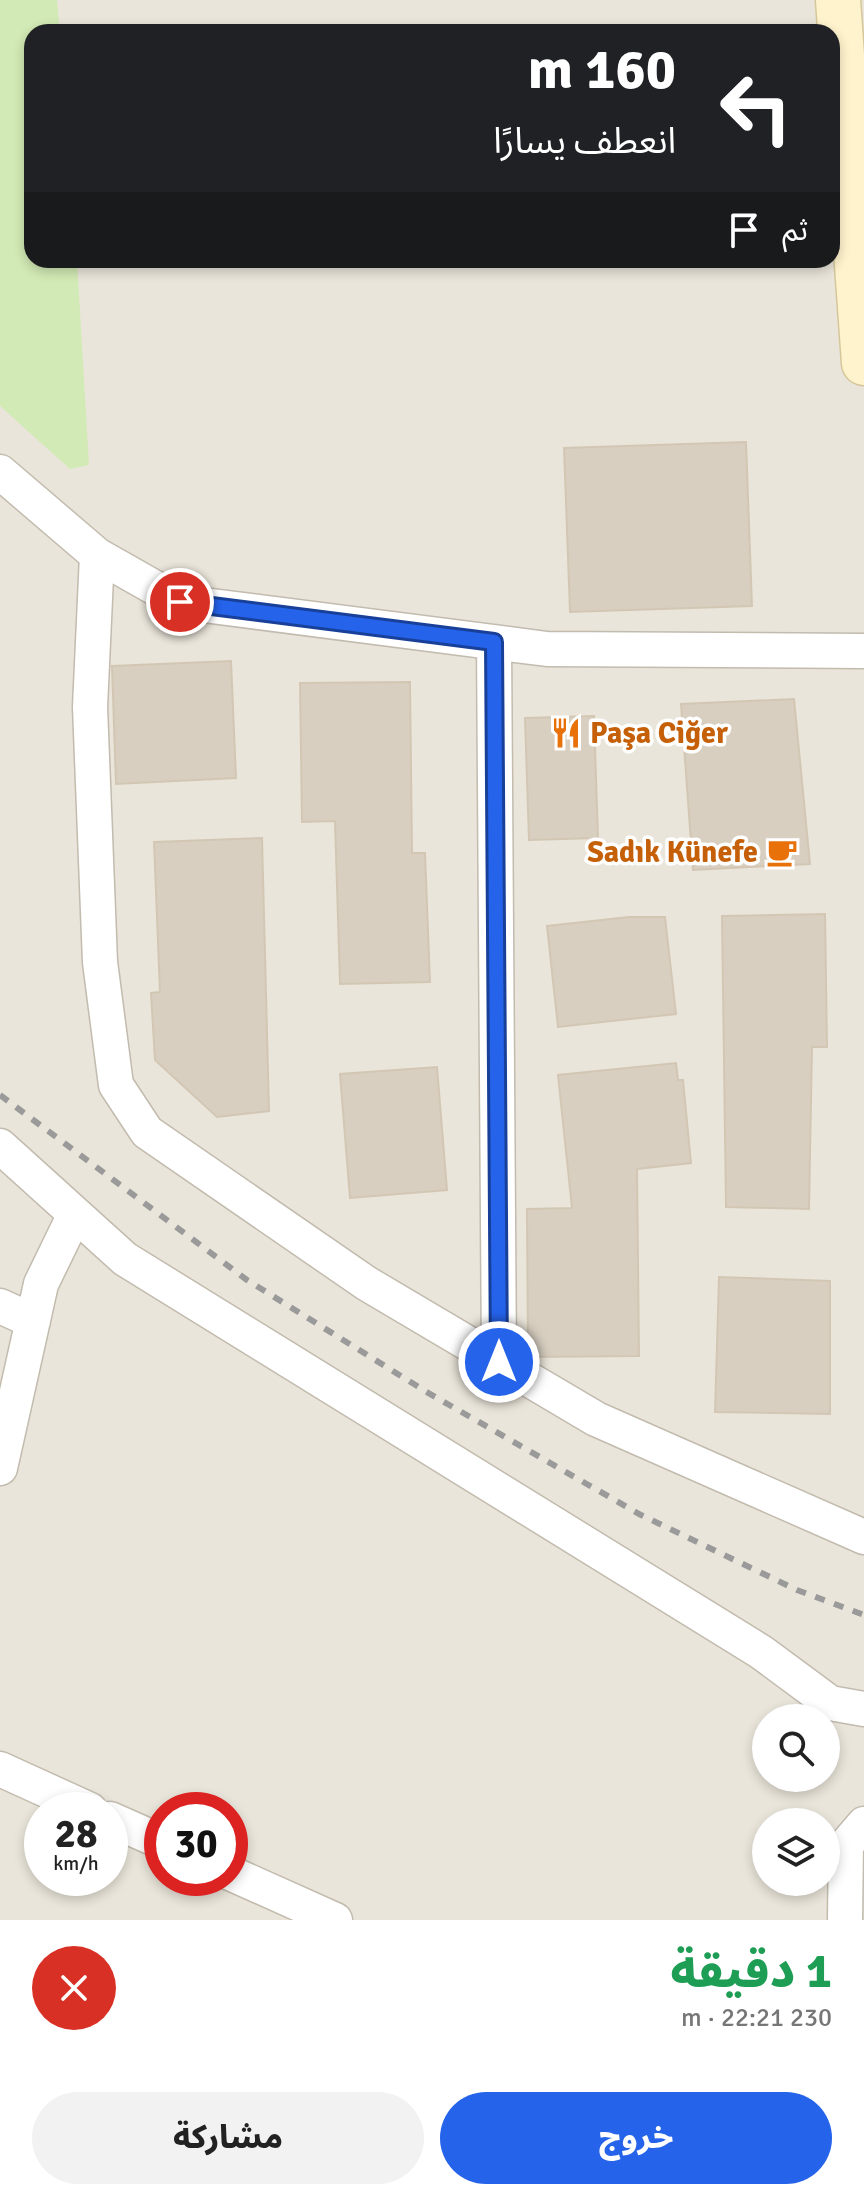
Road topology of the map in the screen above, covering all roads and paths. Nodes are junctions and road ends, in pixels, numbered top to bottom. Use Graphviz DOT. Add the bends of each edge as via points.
graph roads {
  1 [pos="838,0"];
  2 [pos="840,24"];
  3 [pos="840,28"];
  4 [pos="864,363"];
  5 [pos="0,472"];
  6 [pos="97,555"];
  7 [pos="494,642"];
  8 [pos="864,651"];
  9 [pos="0,1146"];
  10 [pos="75,1214"];
  11 [pos="0,1306"];
  12 [pos="33,1321"];
  13 [pos="499,1362"];
  14 [pos="0,1468"];
  15 [pos="864,1537"];
  16 [pos="864,1709"];
  17 [pos="0,1769"];
  18 [pos="50,1792"];
  19 [pos="864,1824"];
  20 [pos="248,1881"];
  21 [pos="335,1920"];
  22 [pos="845,1920"];
  1 -- 2 [label="main road"];
  3 -- 4 [label="main road"];
  5 -- 6 [label="street"];
  6 -- 7 [label="street" via="180,602"];
  6 -- 13 [label="street" via="90,707 100,962 116,1085 147,1132 366,1283"];
  7 -- 8 [label="street" via="547,649"];
  7 -- 13 [label="street"];
  9 -- 10 [label="street"];
  10 -- 12 [label="street" via="41,1284"];
  10 -- 16 [label="street" via="125,1259 761,1652 830,1703"];
  11 -- 12 [label="street"];
  12 -- 14 [label="street"];
  13 -- 15 [label="street" via="596,1419"];
  17 -- 18 [label="street"];
  19 -- 22 [label="street" via="846,1845"];
  20 -- 21 [label="street"];
}
